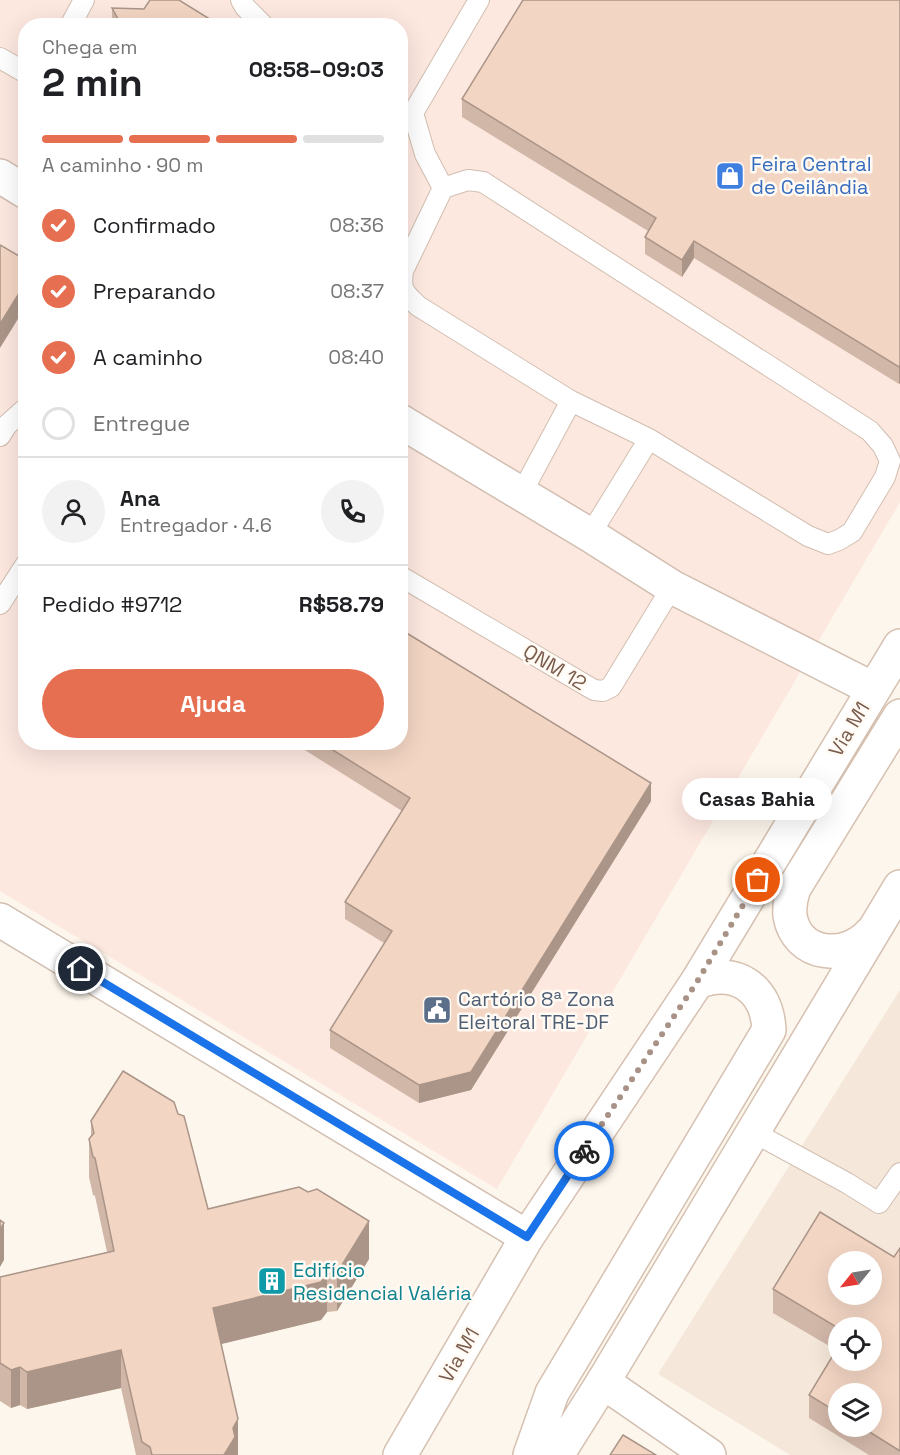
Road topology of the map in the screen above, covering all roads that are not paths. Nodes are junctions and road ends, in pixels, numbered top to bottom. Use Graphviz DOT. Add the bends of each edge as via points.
graph roads {
  1 [pos="84,0"];
  2 [pos="241,0"];
  3 [pos="478,0"];
  4 [pos="74,18"];
  5 [pos="256,18"];
  6 [pos="0,58"];
  7 [pos="18,69"];
  8 [pos="408,108"];
  9 [pos="408,112"];
  10 [pos="0,176"];
  11 [pos="18,187"];
  12 [pos="443,188"];
  13 [pos="408,261"];
  14 [pos="408,296"];
  15 [pos="571,401"];
  16 [pos="18,415"];
  17 [pos="408,426"];
  18 [pos="0,436"];
  19 [pos="649,440"];
  20 [pos="521,494"];
  21 [pos="590,535"];
  22 [pos="18,576"];
  23 [pos="408,581"];
  24 [pos="672,588"];
  25 [pos="0,604"];
  26 [pos="900,646"];
  27 [pos="873,689"];
  28 [pos="900,716"];
  29 [pos="900,887"];
  30 [pos="0,920"];
  31 [pos="873,930"];
  32 [pos="697,982"];
  33 [pos="753,1132"];
  34 [pos="900,1173"];
  35 [pos="527,1237"];
  36 [pos="603,1382"];
  37 [pos="400,1455"];
  38 [pos="530,1455"];
  39 [pos="557,1455"];
  40 [pos="709,1455"];
  1 -- 4 [label="lane"];
  2 -- 5 [label="lane"];
  3 -- 8 [label="lane"];
  6 -- 7 [label="lane"];
  9 -- 12 [label="lane"];
  10 -- 11 [label="main road"];
  12 -- 13 [label="lane"];
  12 -- 19 [label="lane" via="468,180 483,182 870,431 890,461 885,477 852,532 828,544 808,536"];
  14 -- 15 [label="lane"];
  15 -- 19 [label="lane"];
  15 -- 20 [label="lane"];
  16 -- 18 [label="lane"];
  17 -- 20 [label="main road"];
  19 -- 21 [label="lane"];
  20 -- 21 [label="main road"];
  21 -- 24 [label="main road"];
  22 -- 25 [label="lane"];
  23 -- 24 [label="lane, QNM 12" via="594,690 603,691 611,687"];
  24 -- 27 [label="main road"];
  26 -- 27 [label="main road, Via M1"];
  27 -- 32 [label="main road, Via M1"];
  28 -- 31 [label="main road" via="794,888 790,901 794,927 817,948 848,950"];
  29 -- 31 [label="main road"];
  30 -- 35 [label="main road"];
  31 -- 33 [label="main road"];
  32 -- 35 [label="main road, Via M1"];
  32 -- 38 [label="main road" via="724,976 750,986 765,1007 769,1030 552,1393"];
  33 -- 34 [label="lane" via="879,1203"];
  33 -- 36 [label="main road"];
  35 -- 37 [label="main road, Via M1"];
  36 -- 39 [label="main road"];
  36 -- 40 [label="main road"];
}
